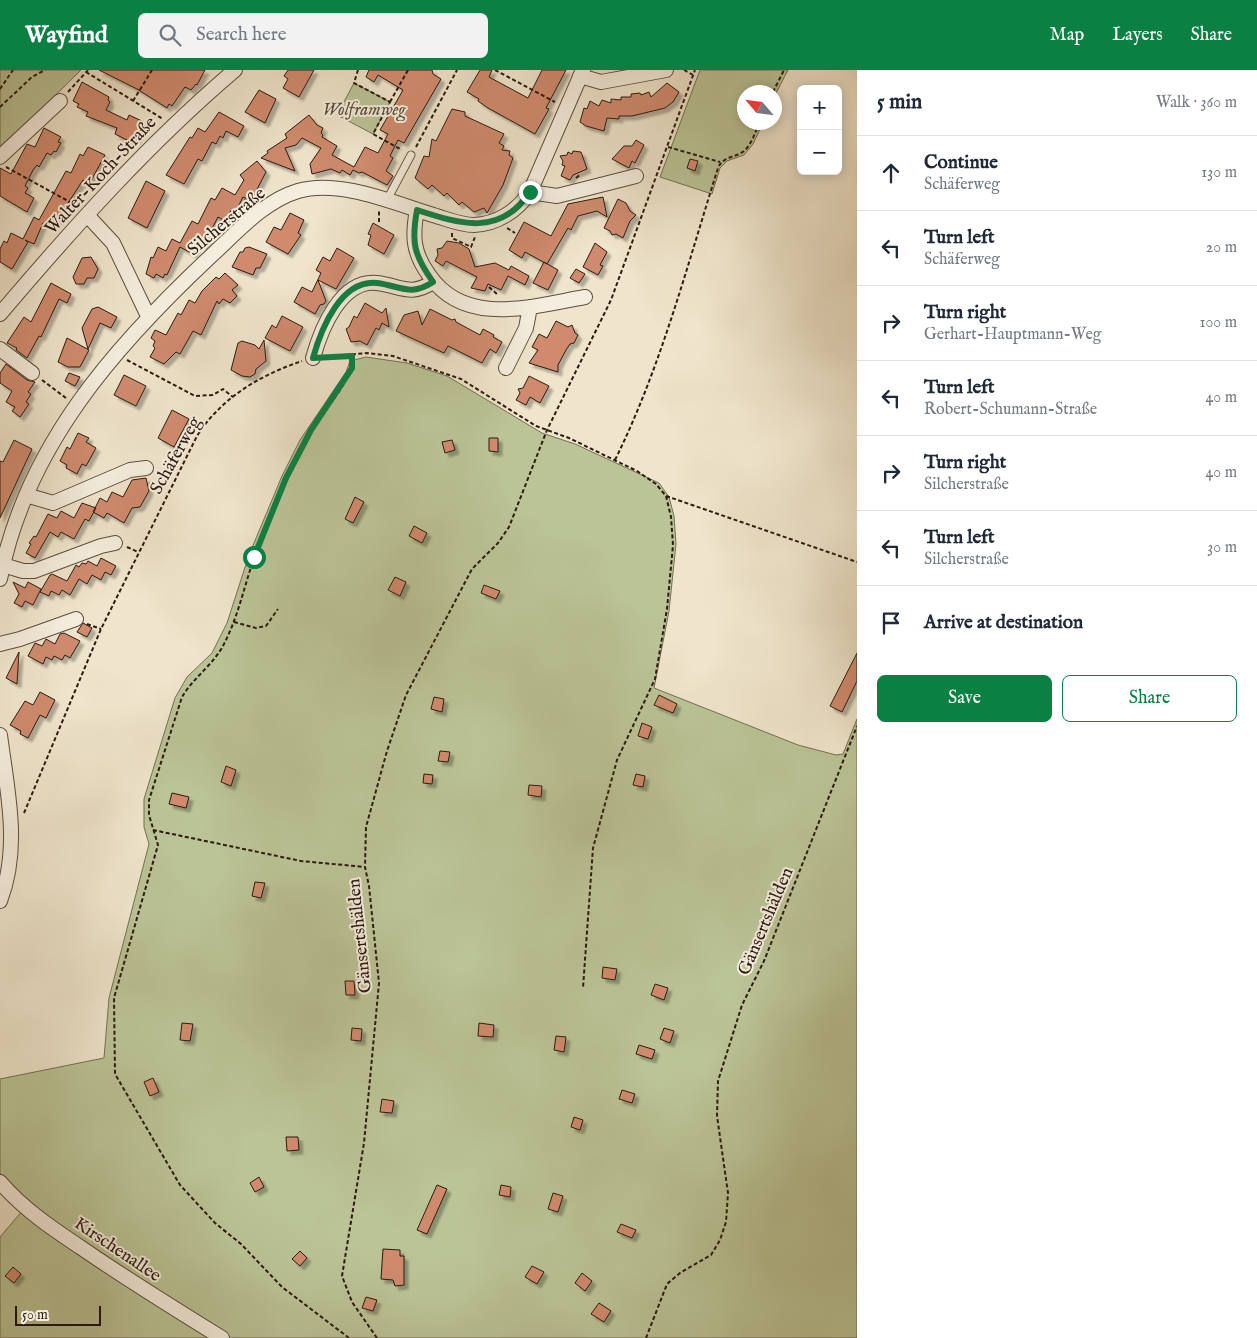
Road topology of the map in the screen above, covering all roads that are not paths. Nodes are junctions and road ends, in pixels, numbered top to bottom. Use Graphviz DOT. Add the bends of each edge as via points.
graph roads {
  1 [pos="235,70"];
  2 [pos="666,70"];
  3 [pos="582,73"];
  4 [pos="60,101"];
  5 [pos="411,155"];
  6 [pos="0,157"];
  7 [pos="636,176"];
  8 [pos="530,192"];
  9 [pos="387,200"];
  10 [pos="417,210"];
  11 [pos="88,214"];
  12 [pos="433,282"];
  13 [pos="585,297"];
  14 [pos="530,307"];
  15 [pos="0,314"];
  16 [pos="148,316"];
  17 [pos="0,349"];
  18 [pos="313,358"];
  19 [pos="506,368"];
  20 [pos="32,373"];
  21 [pos="146,468"];
  22 [pos="26,495"];
  23 [pos="115,543"];
  24 [pos="1,572"];
  25 [pos="76,619"];
  26 [pos="0,644"];
  27 [pos="0,735"];
  28 [pos="0,901"];
  29 [pos="0,1182"];
  30 [pos="222,1338"];
  1 -- 11 [label="street, Walter-Koch-Straße" via="174,125"];
  2 -- 3 [label="street" via="601,82"];
  3 -- 8 [label="street, Silcherstraße"];
  4 -- 6 [label="street"];
  5 -- 9 [label="lane"];
  7 -- 8 [label="street" via="557,196"];
  8 -- 10 [label="street, Silcherstraße" via="511,212 492,222 474,225"];
  9 -- 10 [label="street, Silcherstraße"];
  9 -- 16 [label="street, Silcherstraße" via="333,188 306,190 283,197 254,218"];
  10 -- 12 [label="street" via="413,231 416,254"];
  11 -- 15 [label="street, Walter-Koch-Straße"];
  11 -- 16 [label="street" via="113,243"];
  12 -- 14 [label="street" via="447,295 467,306 494,310"];
  12 -- 18 [label="street" via="415,290 376,283 354,288 337,306"];
  13 -- 14 [label="street"];
  14 -- 19 [label="street" via="526,328"];
  16 -- 22 [label="street, Silcherstraße" via="76,406 52,442"];
  17 -- 20 [label="street"];
  21 -- 22 [label="street" via="130,470 53,503"];
  22 -- 24 [label="street, Silcherstraße"];
  23 -- 24 [label="street" via="34,571"];
  25 -- 26 [label="street"];
  27 -- 28 [label="street" via="13,838 9,872"];
  29 -- 30 [label="street, Kirschenallee" via="27,1210 124,1278"];
}
